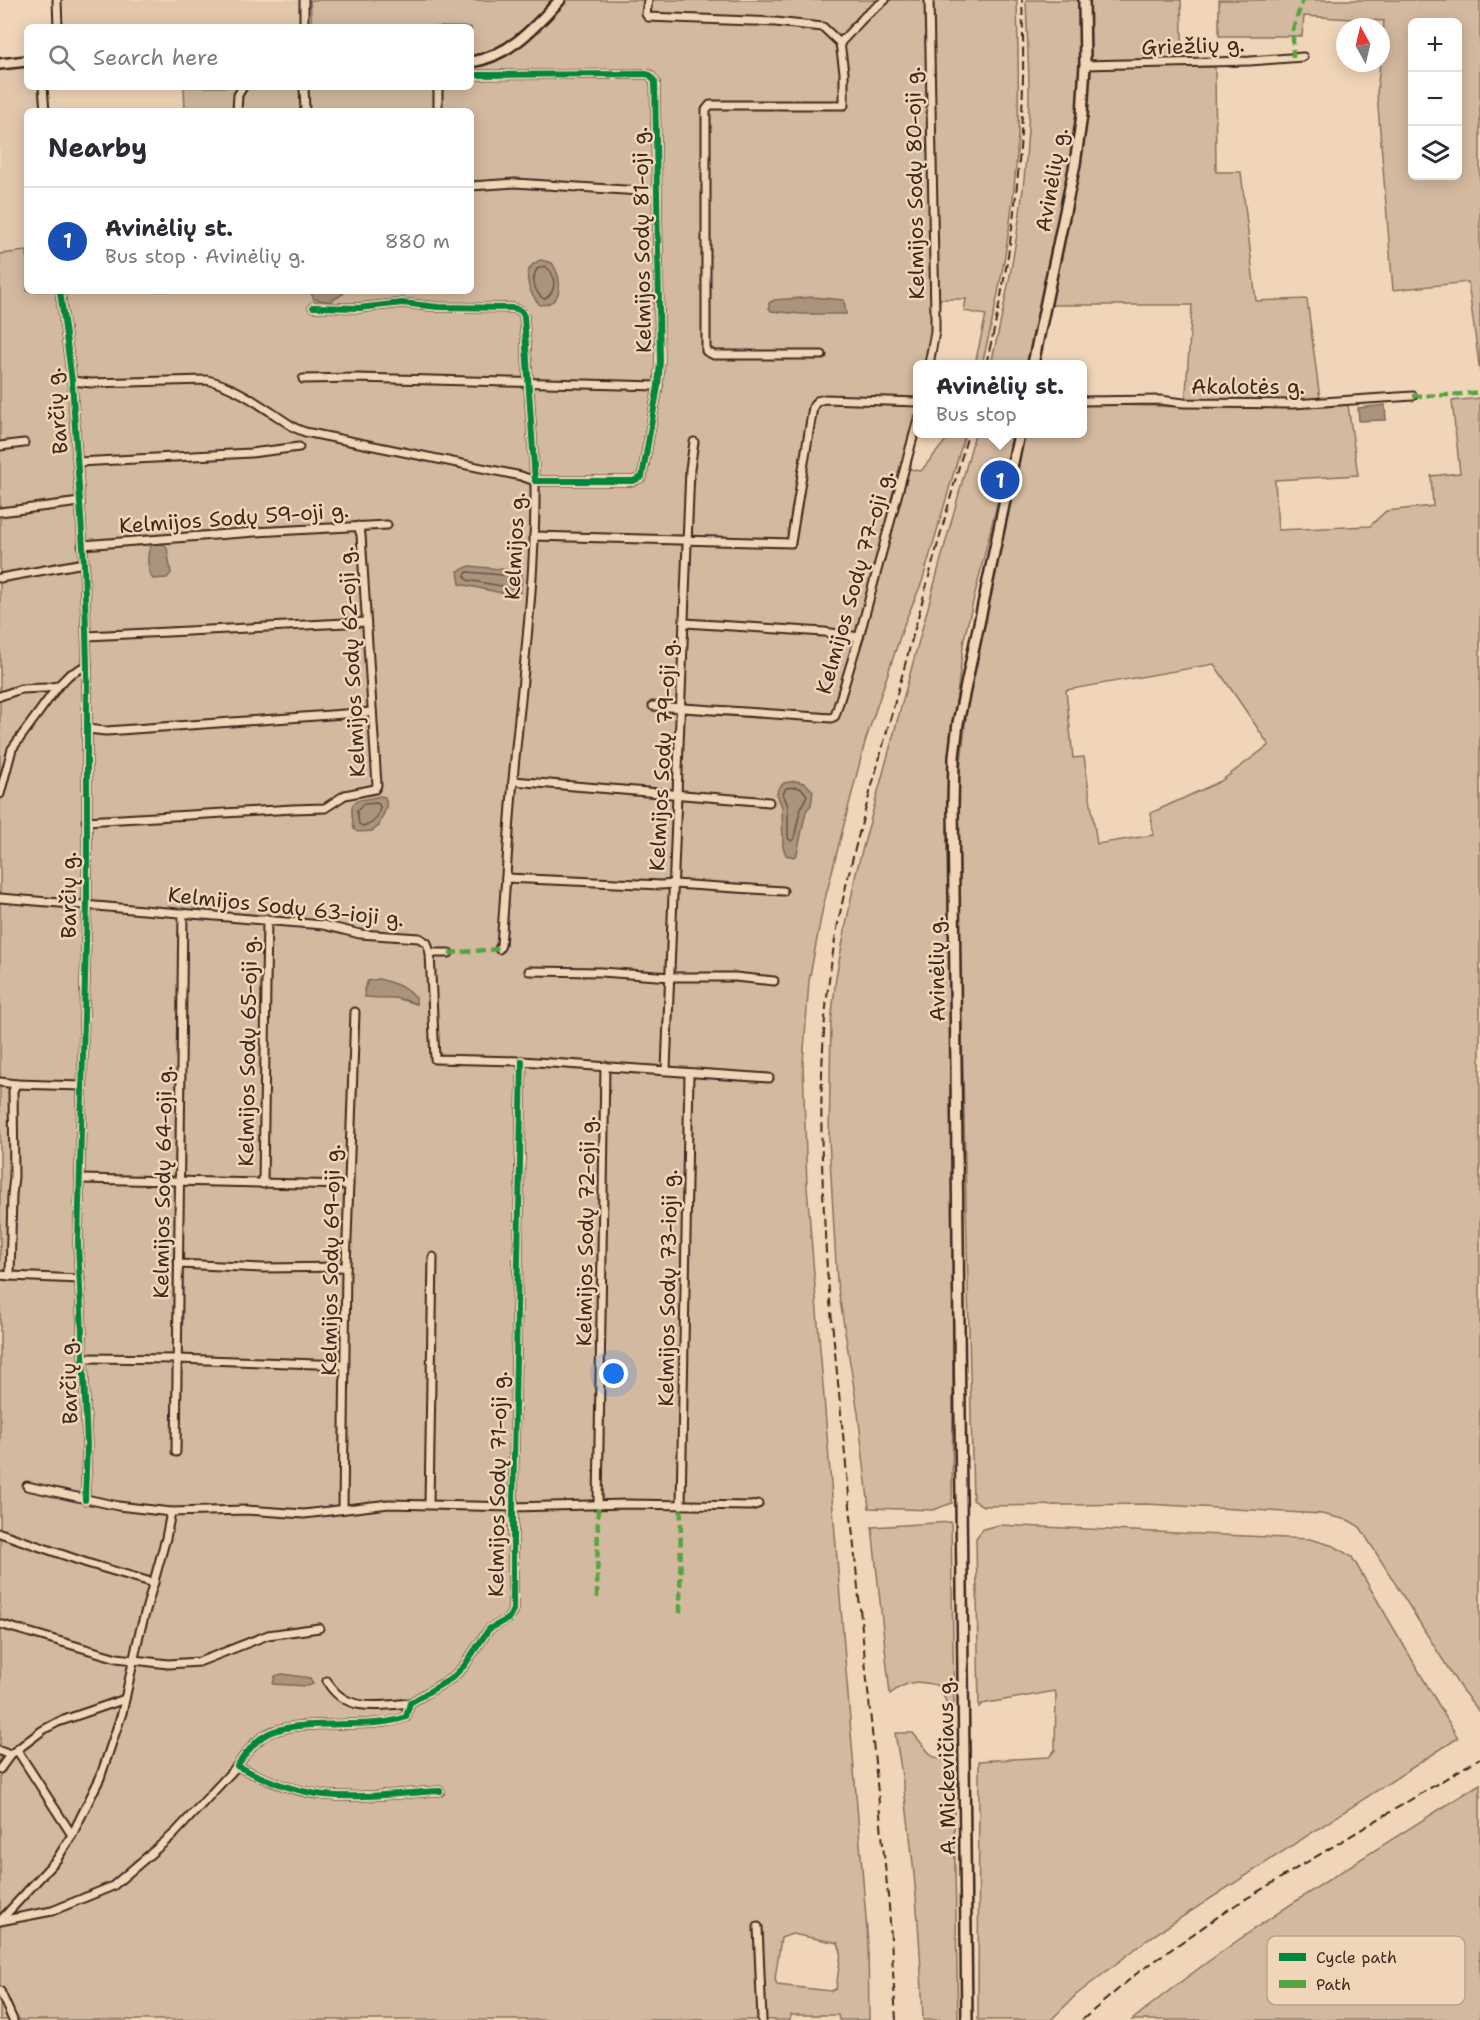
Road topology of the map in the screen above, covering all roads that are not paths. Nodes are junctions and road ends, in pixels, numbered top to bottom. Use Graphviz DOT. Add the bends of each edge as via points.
graph roads {
  1 [pos="57,0"];
  2 [pos="304,0"];
  3 [pos="560,0"];
  4 [pos="648,0"];
  5 [pos="885,0"];
  6 [pos="929,0"];
  7 [pos="1084,0"];
  8 [pos="58,24"];
  9 [pos="304,24"];
  10 [pos="840,43"];
  11 [pos="1303,57"];
  12 [pos="24,61"];
  13 [pos="474,61"];
  14 [pos="0,64"];
  15 [pos="1085,65"];
  16 [pos="474,75"];
  17 [pos="43,90"];
  18 [pos="241,90"];
  19 [pos="304,90"];
  20 [pos="438,90"];
  21 [pos="45,108"];
  22 [pos="237,108"];
  23 [pos="305,108"];
  24 [pos="438,108"];
  25 [pos="474,186"];
  26 [pos="656,192"];
  27 [pos="60,294"];
  28 [pos="313,307"];
  29 [pos="822,355"];
  30 [pos="930,360"];
  31 [pos="1034,360"];
  32 [pos="303,379"];
  33 [pos="72,381"];
  34 [pos="527,382"];
  35 [pos="658,386"];
  36 [pos="1413,396"];
  37 [pos="1087,401"];
  38 [pos="913,402"];
  39 [pos="913,437"];
  40 [pos="1017,438"];
  41 [pos="694,442"];
  42 [pos="24,443"];
  43 [pos="0,446"];
  44 [pos="299,447"];
  45 [pos="78,462"];
  46 [pos="535,481"];
  47 [pos="80,502"];
  48 [pos="0,512"];
  49 [pos="387,525"];
  50 [pos="358,526"];
  51 [pos="534,536"];
  52 [pos="689,540"];
  53 [pos="82,545"];
  54 [pos="84,563"];
  55 [pos="0,578"];
  56 [pos="366,622"];
  57 [pos="685,623"];
  58 [pos="87,636"];
  59 [pos="859,637"];
  60 [pos="87,666"];
  61 [pos="58,686"];
  62 [pos="0,696"];
  63 [pos="653,706"];
  64 [pos="682,708"];
  65 [pos="372,712"];
  66 [pos="87,729"];
  67 [pos="513,781"];
  68 [pos="678,793"];
  69 [pos="0,794"];
  70 [pos="769,802"];
  71 [pos="86,821"];
  72 [pos="506,878"];
  73 [pos="674,884"];
  74 [pos="783,891"];
  75 [pos="0,898"];
  76 [pos="87,904"];
  77 [pos="183,913"];
  78 [pos="267,919"];
  79 [pos="499,949"];
  80 [pos="430,953"];
  81 [pos="449,953"];
  82 [pos="529,971"];
  83 [pos="671,977"];
  84 [pos="774,981"];
  85 [pos="355,1012"];
  86 [pos="522,1061"];
  87 [pos="605,1066"];
  88 [pos="666,1070"];
  89 [pos="689,1072"];
  90 [pos="769,1078"];
  91 [pos="0,1082"];
  92 [pos="16,1084"];
  93 [pos="82,1086"];
  94 [pos="81,1179"];
  95 [pos="180,1182"];
  96 [pos="263,1184"];
  97 [pos="349,1185"];
  98 [pos="433,1257"];
  99 [pos="179,1264"];
  100 [pos="346,1267"];
  101 [pos="0,1275"];
  102 [pos="10,1276"];
  103 [pos="80,1279"];
  104 [pos="85,1358"];
  105 [pos="178,1359"];
  106 [pos="344,1365"];
  107 [pos="176,1452"];
  108 [pos="27,1486"];
  109 [pos="85,1500"];
  110 [pos="429,1504"];
  111 [pos="598,1504"];
  112 [pos="758,1504"];
  113 [pos="681,1505"];
  114 [pos="513,1507"];
  115 [pos="343,1509"];
  116 [pos="962,1511"];
  117 [pos="171,1512"];
  118 [pos="0,1533"];
  119 [pos="154,1583"];
  120 [pos="0,1624"];
  121 [pos="319,1629"];
  122 [pos="133,1660"];
  123 [pos="327,1681"];
  124 [pos="125,1699"];
  125 [pos="410,1703"];
  126 [pos="0,1750"];
  127 [pos="17,1750"];
  128 [pos="10,1755"];
  129 [pos="237,1766"];
  130 [pos="0,1769"];
  131 [pos="440,1791"];
  132 [pos="72,1835"];
  133 [pos="0,1921"];
  134 [pos="758,1927"];
  135 [pos="0,1991"];
  136 [pos="13,2020"];
  137 [pos="762,2020"];
  138 [pos="968,2020"];
  1 -- 8 [label="street"];
  2 -- 9 [label="street"];
  3 -- 13 [label="main road" via="518,42"];
  4 -- 10 [label="street" via="648,17 823,27"];
  5 -- 10 [label="street"];
  6 -- 30 [label="street, Kelmijos Sodų 80-oji g." via="935,315"];
  7 -- 15 [label="main road, Avinėlių g."];
  10 -- 29 [label="street" via="844,105 710,105 706,110 706,351"];
  11 -- 15 [label="street, Griežlių g."];
  12 -- 14 [label="main road"];
  15 -- 31 [label="main road, Avinėlių g." via="1075,164"];
  16 -- 26 [label="street, Kelmijos Sodų 81-oji g." via="650,75 657,88"];
  17 -- 21 [label="street"];
  18 -- 22 [label="street"];
  19 -- 23 [label="street"];
  20 -- 24 [label="street"];
  25 -- 26 [label="street" via="515,183"];
  26 -- 35 [label="street, Kelmijos Sodų 81-oji g."];
  27 -- 33 [label="street, Barčių g."];
  28 -- 34 [label="street" via="359,308 402,303 514,308 524,316"];
  32 -- 34 [label="street"];
  33 -- 45 [label="street, Barčių g."];
  33 -- 46 [label="street, Kelmijos g." via="207,380 305,432"];
  34 -- 35 [label="street"];
  34 -- 46 [label="street"];
  35 -- 46 [label="street, Kelmijos Sodų 81-oji g." via="642,477 633,481"];
  36 -- 37 [label="street, Akalotės g." via="1293,404"];
  38 -- 52 [label="street" via="817,401 791,543"];
  39 -- 59 [label="street, Kelmijos Sodų 77-oji g."];
  40 -- 116 [label="main road, Avinėlių g." via="963,694 954,757"];
  41 -- 52 [label="street, Kelmijos Sodų 79-oji g."];
  42 -- 43 [label="street"];
  44 -- 45 [label="street"];
  45 -- 47 [label="street, Barčių g."];
  46 -- 51 [label="street, Kelmijos g."];
  47 -- 48 [label="street"];
  47 -- 53 [label="street, Barčių g."];
  49 -- 50 [label="street, Kelmijos Sodų 59-oji g."];
  50 -- 53 [label="street, Kelmijos Sodų 59-oji g."];
  50 -- 56 [label="street, Kelmijos Sodų 62-oji g."];
  51 -- 52 [label="street"];
  51 -- 67 [label="street, Kelmijos g."];
  52 -- 57 [label="street, Kelmijos Sodų 79-oji g."];
  53 -- 54 [label="street, Barčių g."];
  54 -- 55 [label="street"];
  54 -- 58 [label="street, Barčių g."];
  56 -- 58 [label="street"];
  56 -- 65 [label="street, Kelmijos Sodų 62-oji g."];
  57 -- 59 [label="street"];
  57 -- 64 [label="street, Kelmijos Sodų 79-oji g."];
  58 -- 60 [label="street, Barčių g."];
  59 -- 64 [label="street, Kelmijos Sodų 77-oji g." via="834,717"];
  60 -- 61 [label="street"];
  60 -- 66 [label="street, Barčių g."];
  61 -- 62 [label="street" via="21,689"];
  61 -- 69 [label="street" via="12,749"];
  63 -- 64 [label="street, Kelmijos Sodų 77-oji g."];
  64 -- 68 [label="street, Kelmijos Sodų 79-oji g."];
  65 -- 66 [label="street"];
  65 -- 71 [label="street, Kelmijos Sodų 62-oji g." via="377,785 371,791 345,795 315,810"];
  66 -- 71 [label="street, Barčių g."];
  67 -- 68 [label="street"];
  67 -- 72 [label="street, Kelmijos g."];
  68 -- 70 [label="street"];
  68 -- 73 [label="street, Kelmijos Sodų 79-oji g."];
  71 -- 76 [label="street, Barčių g."];
  72 -- 73 [label="street"];
  72 -- 79 [label="street, Kelmijos g."];
  73 -- 74 [label="street"];
  73 -- 83 [label="street, Kelmijos Sodų 79-oji g."];
  75 -- 76 [label="street, Kelmijos Sodų 63-ioji g."];
  76 -- 77 [label="street, Kelmijos Sodų 63-ioji g."];
  76 -- 93 [label="street, Barčių g."];
  77 -- 78 [label="street, Kelmijos Sodų 63-ioji g."];
  77 -- 95 [label="street, Kelmijos Sodų 64-oji g."];
  78 -- 80 [label="street, Kelmijos Sodų 63-ioji g." via="360,934 419,938 427,943"];
  78 -- 96 [label="street, Kelmijos Sodų 65-oji g."];
  80 -- 81 [label="street"];
  80 -- 86 [label="street" via="435,1059"];
  82 -- 83 [label="street"];
  83 -- 84 [label="street"];
  83 -- 88 [label="street, Kelmijos Sodų 79-oji g."];
  85 -- 97 [label="street, Kelmijos Sodų 69-oji g."];
  86 -- 87 [label="street"];
  86 -- 114 [label="street, Kelmijos Sodų 71-oji g."];
  87 -- 88 [label="street"];
  87 -- 111 [label="street, Kelmijos Sodų 72-oji g."];
  88 -- 89 [label="street"];
  89 -- 90 [label="street"];
  89 -- 113 [label="street, Kelmijos Sodų 73-ioji g."];
  91 -- 92 [label="street"];
  92 -- 93 [label="street"];
  92 -- 102 [label="street"];
  93 -- 94 [label="street, Barčių g."];
  94 -- 95 [label="street"];
  94 -- 103 [label="street, Barčių g."];
  95 -- 96 [label="street"];
  95 -- 99 [label="street, Kelmijos Sodų 64-oji g."];
  96 -- 97 [label="street"];
  97 -- 100 [label="street, Kelmijos Sodų 69-oji g."];
  98 -- 110 [label="street"];
  99 -- 100 [label="street"];
  99 -- 105 [label="street, Kelmijos Sodų 64-oji g."];
  100 -- 106 [label="street, Kelmijos Sodų 69-oji g."];
  101 -- 102 [label="street"];
  102 -- 103 [label="street"];
  103 -- 104 [label="street, Barčių g."];
  104 -- 105 [label="street"];
  104 -- 109 [label="street, Barčių g."];
  105 -- 106 [label="street"];
  105 -- 107 [label="street, Kelmijos Sodų 64-oji g."];
  106 -- 115 [label="street, Kelmijos Sodų 69-oji g."];
  108 -- 109 [label="street"];
  109 -- 117 [label="street"];
  110 -- 114 [label="street"];
  110 -- 115 [label="street"];
  111 -- 113 [label="street"];
  111 -- 114 [label="street"];
  112 -- 113 [label="street"];
  114 -- 125 [label="street, Kelmijos Sodų 71-oji g." via="513,1610 508,1619 489,1629 452,1678"];
  115 -- 117 [label="street" via="304,1514 246,1510"];
  116 -- 138 [label="main road, A. Mickevičiaus g."];
  117 -- 119 [label="street"];
  118 -- 119 [label="street"];
  119 -- 122 [label="street"];
  120 -- 122 [label="street"];
  121 -- 122 [label="street" via="268,1635 200,1662"];
  122 -- 124 [label="street"];
  123 -- 125 [label="street" via="335,1695 369,1707"];
  124 -- 127 [label="street" via="57,1722"];
  124 -- 132 [label="street" via="100,1778"];
  125 -- 129 [label="street, Kelmijos Sodų 71-oji g." via="406,1717 396,1720 273,1731 253,1744"];
  126 -- 128 [label="street"];
  127 -- 128 [label="street"];
  127 -- 132 [label="street"];
  128 -- 130 [label="street"];
  129 -- 131 [label="street" via="273,1783 327,1795"];
  129 -- 133 [label="street" via="175,1833 113,1886 52,1911"];
  132 -- 133 [label="street" via="57,1859"];
  134 -- 137 [label="street"];
  135 -- 136 [label="street"];
}
